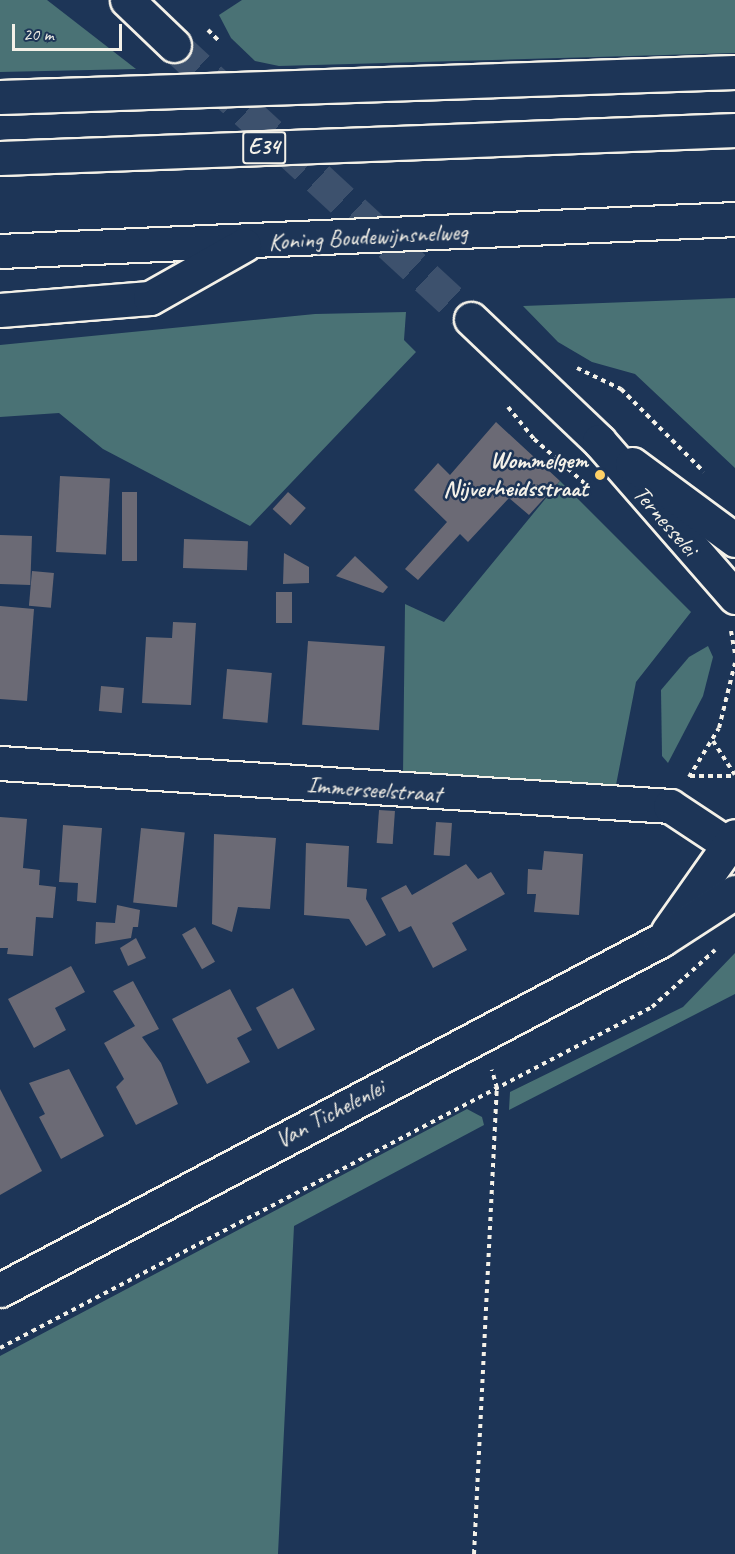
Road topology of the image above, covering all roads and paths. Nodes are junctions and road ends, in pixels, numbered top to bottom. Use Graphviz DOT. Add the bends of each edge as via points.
graph roads {
  1 [pos="131,1"];
  2 [pos="174,45"];
  3 [pos="735,72"];
  4 [pos="0,97"];
  5 [pos="735,130"];
  6 [pos="0,158"];
  7 [pos="735,219"];
  8 [pos="248,242"];
  9 [pos="0,251"];
  10 [pos="0,310"];
  11 [pos="471,319"];
  12 [pos="572,366"];
  13 [pos="599,441"];
  14 [pos="706,478"];
  15 [pos="735,540"];
  16 [pos="735,597"];
  17 [pos="735,663"];
  18 [pos="713,741"];
  19 [pos="0,763"];
  20 [pos="690,776"];
  21 [pos="735,776"];
  22 [pos="670,806"];
  23 [pos="733,843"];
  24 [pos="735,892"];
  25 [pos="661,940"];
  26 [pos="720,944"];
  27 [pos="482,1033"];
  28 [pos="496,1088"];
  29 [pos="0,1290"];
  30 [pos="0,1348"];
  31 [pos="474,1554"];
  1 -- 2 [label="main road"];
  3 -- 4 [label="main road"];
  5 -- 6 [label="main road, E34"];
  7 -- 8 [label="main road, Koning Boudewijnsnelweg"];
  8 -- 9 [label="main road, Koning Boudewijnsnelweg"];
  8 -- 10 [label="main road" via="150,298"];
  11 -- 13 [label="main road, Ternesselei"];
  12 -- 14 [label="path" via="621,389 701,464"];
  13 -- 15 [label="main road, Ternesselei"];
  13 -- 16 [label="main road, Ternesselei"];
  17 -- 18 [label="path" via="733,688"];
  18 -- 20 [label="path"];
  18 -- 21 [label="path"];
  19 -- 22 [label="main road, Immerseelstraat"];
  20 -- 21 [label="path"];
  20 -- 22 [label="path"];
  22 -- 23 [label="main road, Immerseelstraat"];
  23 -- 25 [label="main road, Van Tichelenlei"];
  24 -- 25 [label="main road, Van Tichelenlei"];
  25 -- 27 [label="main road, Van Tichelenlei"];
  26 -- 28 [label="path" via="666,998"];
  27 -- 28 [label="path"];
  27 -- 29 [label="main road, Van Tichelenlei"];
  28 -- 30 [label="path"];
  28 -- 31 [label="path"];
}
